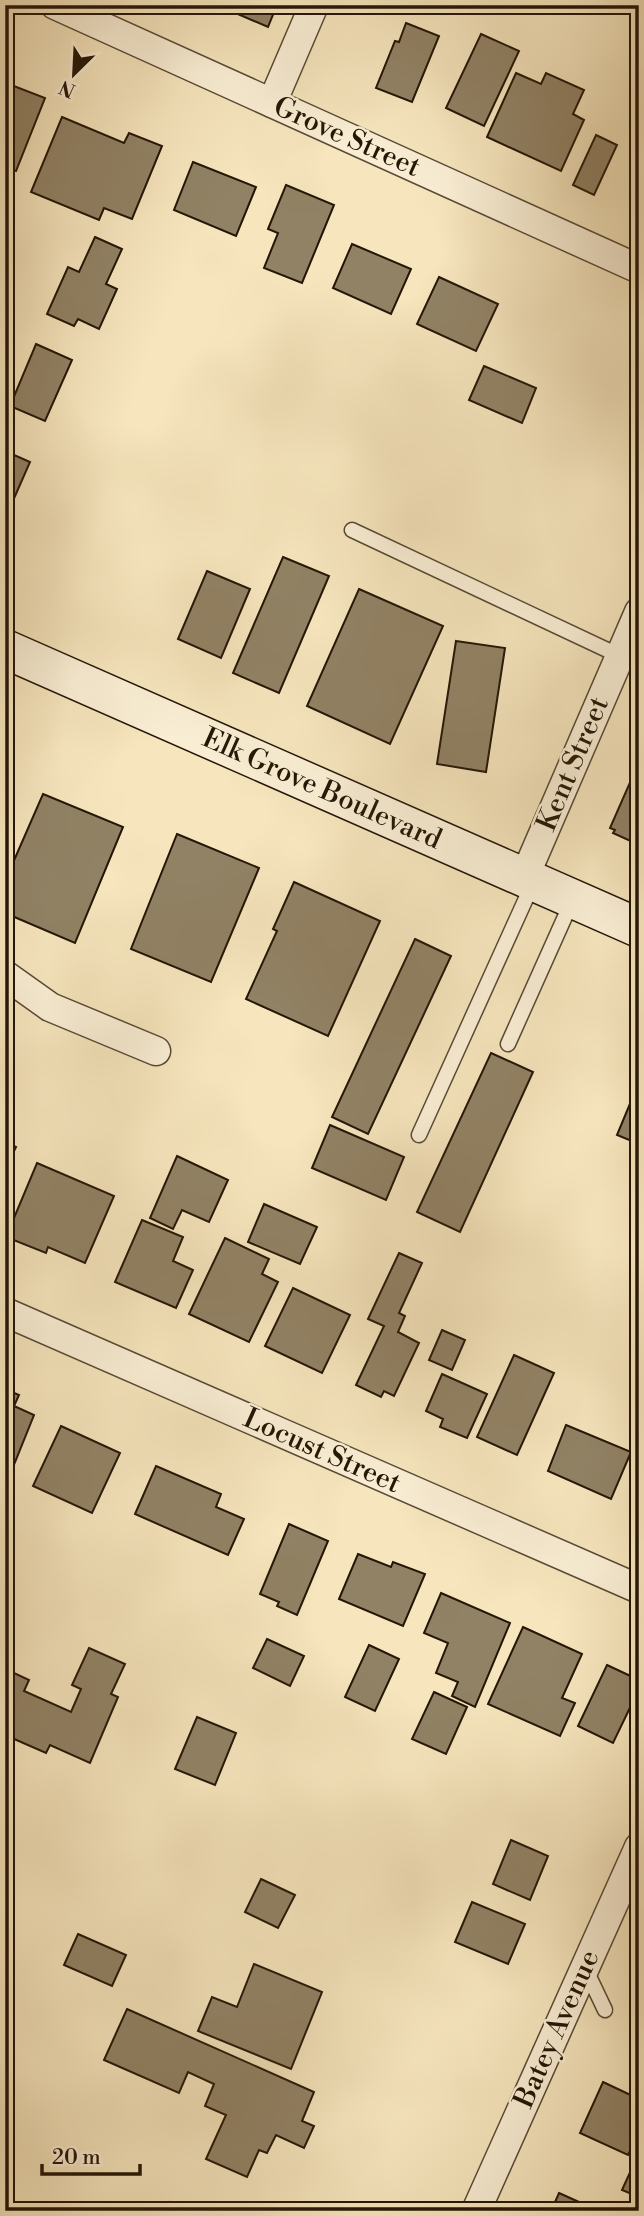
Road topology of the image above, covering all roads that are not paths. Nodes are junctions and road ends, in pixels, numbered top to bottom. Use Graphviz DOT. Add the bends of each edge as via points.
graph roads {
  1 [pos="314,5"];
  2 [pos="60,6"];
  3 [pos="272,103"];
  4 [pos="639,269"];
  5 [pos="352,530"];
  6 [pos="639,612"];
  7 [pos="5,649"];
  8 [pos="620,656"];
  9 [pos="529,880"];
  10 [pos="573,900"];
  11 [pos="639,929"];
  12 [pos="5,975"];
  13 [pos="508,1044"];
  14 [pos="156,1051"];
  15 [pos="419,1135"];
  16 [pos="8,1317"];
  17 [pos="639,1589"];
  18 [pos="639,1847"];
  19 [pos="584,1968"];
  20 [pos="605,2010"];
  21 [pos="476,2211"];
  1 -- 3 [label="street"];
  2 -- 3 [label="street, Grove Street"];
  3 -- 4 [label="street, Grove Street"];
  5 -- 8 [label="lane"];
  6 -- 8 [label="street, Kent Street"];
  7 -- 9 [label="main road, Elk Grove Boulevard"];
  8 -- 9 [label="street, Kent Street"];
  9 -- 10 [label="main road, Elk Grove Boulevard"];
  9 -- 15 [label="lane"];
  10 -- 11 [label="main road, Elk Grove Boulevard"];
  10 -- 13 [label="lane"];
  12 -- 14 [label="street" via="50,1007"];
  16 -- 17 [label="street, Locust Street"];
  18 -- 19 [label="street, Batey Avenue"];
  19 -- 20 [label="lane"];
  19 -- 21 [label="street, Batey Avenue"];
}
